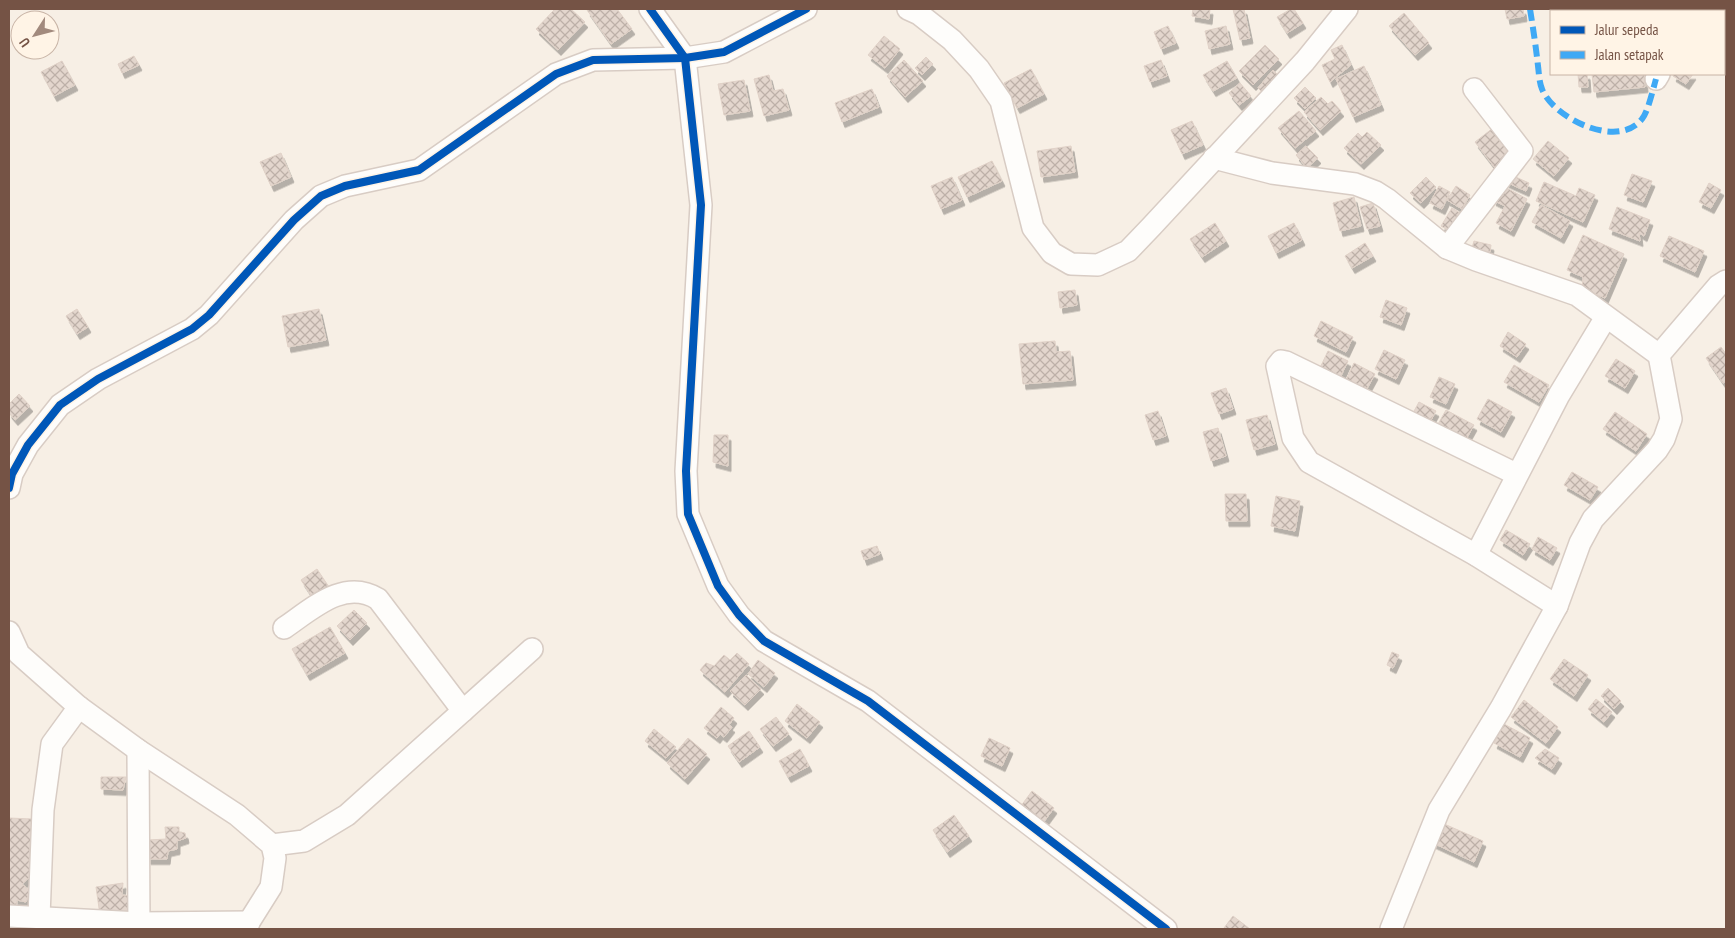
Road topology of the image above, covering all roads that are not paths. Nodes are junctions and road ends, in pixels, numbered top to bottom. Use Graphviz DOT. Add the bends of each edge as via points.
graph roads {
  1 [pos="650,9"];
  2 [pos="806,9"];
  3 [pos="908,9"];
  4 [pos="1347,9"];
  5 [pos="685,58"];
  6 [pos="1474,89"];
  7 [pos="1214,158"];
  8 [pos="1448,248"];
  9 [pos="1726,281"];
  10 [pos="1606,317"];
  11 [pos="1659,355"];
  12 [pos="1516,474"];
  13 [pos="9,488"];
  14 [pos="1476,555"];
  15 [pos="1557,606"];
  16 [pos="284,628"];
  17 [pos="9,632"];
  18 [pos="532,649"];
  19 [pos="78,707"];
  20 [pos="463,711"];
  21 [pos="138,750"];
  22 [pos="272,845"];
  23 [pos="9,916"];
  24 [pos="39,916"];
  25 [pos="64,924"];
  26 [pos="248,925"];
  27 [pos="139,926"];
  28 [pos="1166,929"];
  29 [pos="1391,929"];
  1 -- 5 [label="street"];
  2 -- 5 [label="street" via="724,52"];
  3 -- 7 [label="street" via="952,40 979,69 1001,101 1033,228 1052,253 1071,264 1098,265 1128,251"];
  4 -- 7 [label="street" via="1305,61"];
  5 -- 13 [label="street" via="593,60 579,64 556,74 419,170 345,186 321,196 294,220 209,315 192,329 98,379 60,405 28,445 12,474"];
  5 -- 28 [label="street" via="701,205 686,471 688,514 718,586 764,641 868,701"];
  6 -- 8 [label="street" via="1522,152"];
  7 -- 8 [label="street" via="1272,173 1355,184 1387,198"];
  8 -- 10 [label="street" via="1577,295"];
  9 -- 11 [label="street" via="1718,286"];
  10 -- 11 [label="street"];
  10 -- 12 [label="street"];
  11 -- 15 [label="street" via="1671,419 1664,439 1593,519 1580,543"];
  12 -- 14 [label="street"];
  12 -- 14 [label="street" via="1286,362 1281,361 1277,366 1293,438 1309,462"];
  14 -- 15 [label="street"];
  15 -- 29 [label="street" via="1501,708 1439,810"];
  16 -- 20 [label="street" via="333,596 358,590 368,592 378,599"];
  17 -- 19 [label="street" via="19,654"];
  18 -- 20 [label="street"];
  19 -- 21 [label="street"];
  19 -- 24 [label="street" via="52,744 43,810"];
  20 -- 22 [label="street" via="347,815 304,841"];
  21 -- 22 [label="street" via="237,814"];
  21 -- 27 [label="street"];
  22 -- 26 [label="street" via="271,887"];
  23 -- 24 [label="street"];
  24 -- 25 [label="street"];
  25 -- 27 [label="street"];
  26 -- 27 [label="street"];
}
